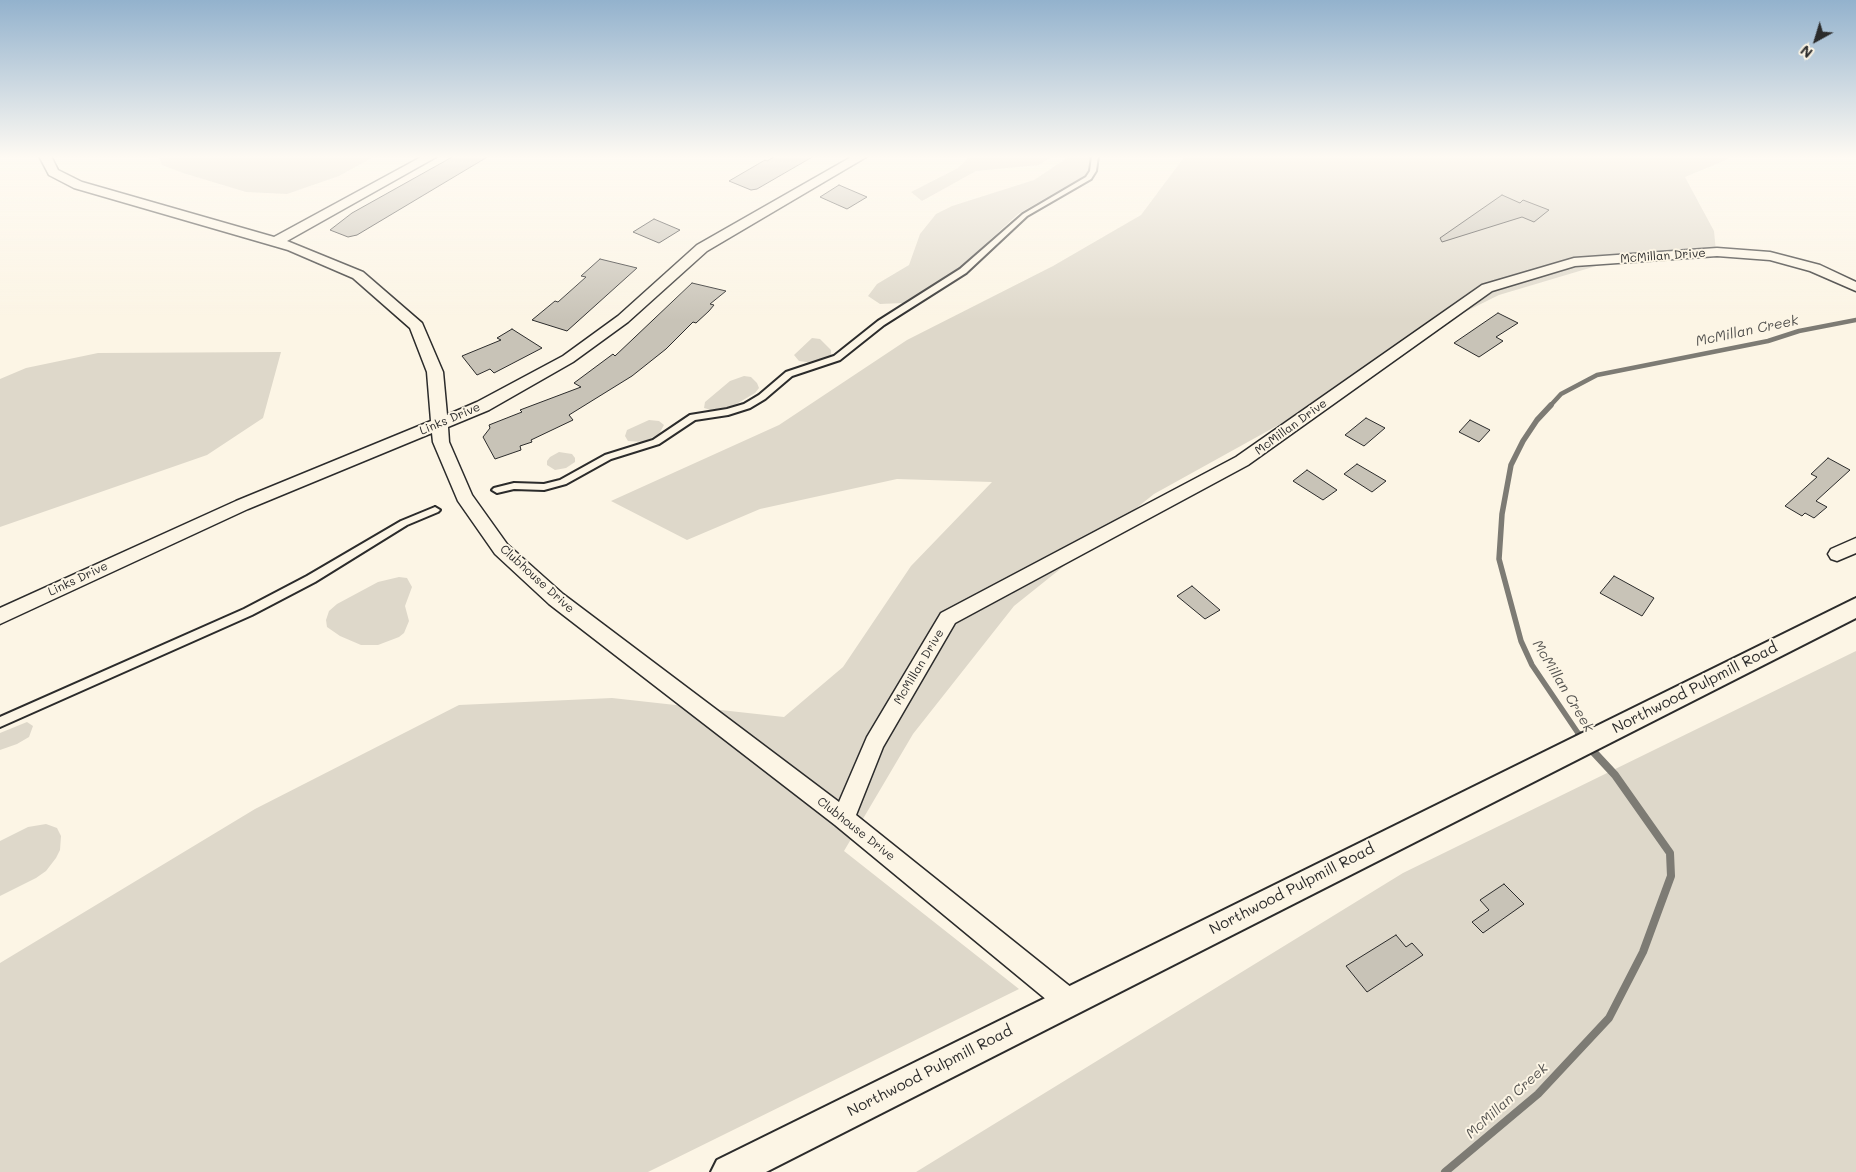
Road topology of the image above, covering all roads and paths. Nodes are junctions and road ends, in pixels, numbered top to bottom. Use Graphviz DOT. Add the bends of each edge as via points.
graph roads {
  1 [pos="167,211"];
  2 [pos="333,211"];
  3 [pos="767,211"];
  4 [pos="1032,211"];
  5 [pos="276,242"];
  6 [pos="1856,287"];
  7 [pos="440,424"];
  8 [pos="497,490"];
  9 [pos="435,510"];
  10 [pos="1856,545"];
  11 [pos="1837,554"];
  12 [pos="1856,607"];
  13 [pos="0,616"];
  14 [pos="0,722"];
  15 [pos="843,818"];
  16 [pos="1068,1001"];
  17 [pos="729,1172"];
  1 -- 5 [label="street, Clubhouse Drive"];
  2 -- 5 [label="street"];
  3 -- 7 [label="street, Links Drive" via="702,248 623,319 568,359 484,406"];
  4 -- 8 [label="lane" via="963,271 881,324 837,358 789,374 747,406 693,417 656,442 608,457 563,482 544,487 514,486"];
  5 -- 7 [label="street, Clubhouse Drive" via="358,275 417,326 435,372"];
  6 -- 15 [label="street, McMillan Drive" via="1815,268 1770,256 1718,252 1574,262 1487,288 1242,461 948,618 874,743"];
  7 -- 13 [label="street, Links Drive" via="242,505"];
  7 -- 15 [label="street, Clubhouse Drive" via="441,442 464,496 501,549 556,599"];
  9 -- 14 [label="lane" via="404,523 311,579 241,615"];
  10 -- 11 [label="street"];
  12 -- 16 [label="street, Northwood Pulpmill Road"];
  15 -- 16 [label="street, Clubhouse Drive"];
  16 -- 17 [label="street, Northwood Pulpmill Road"];
}
